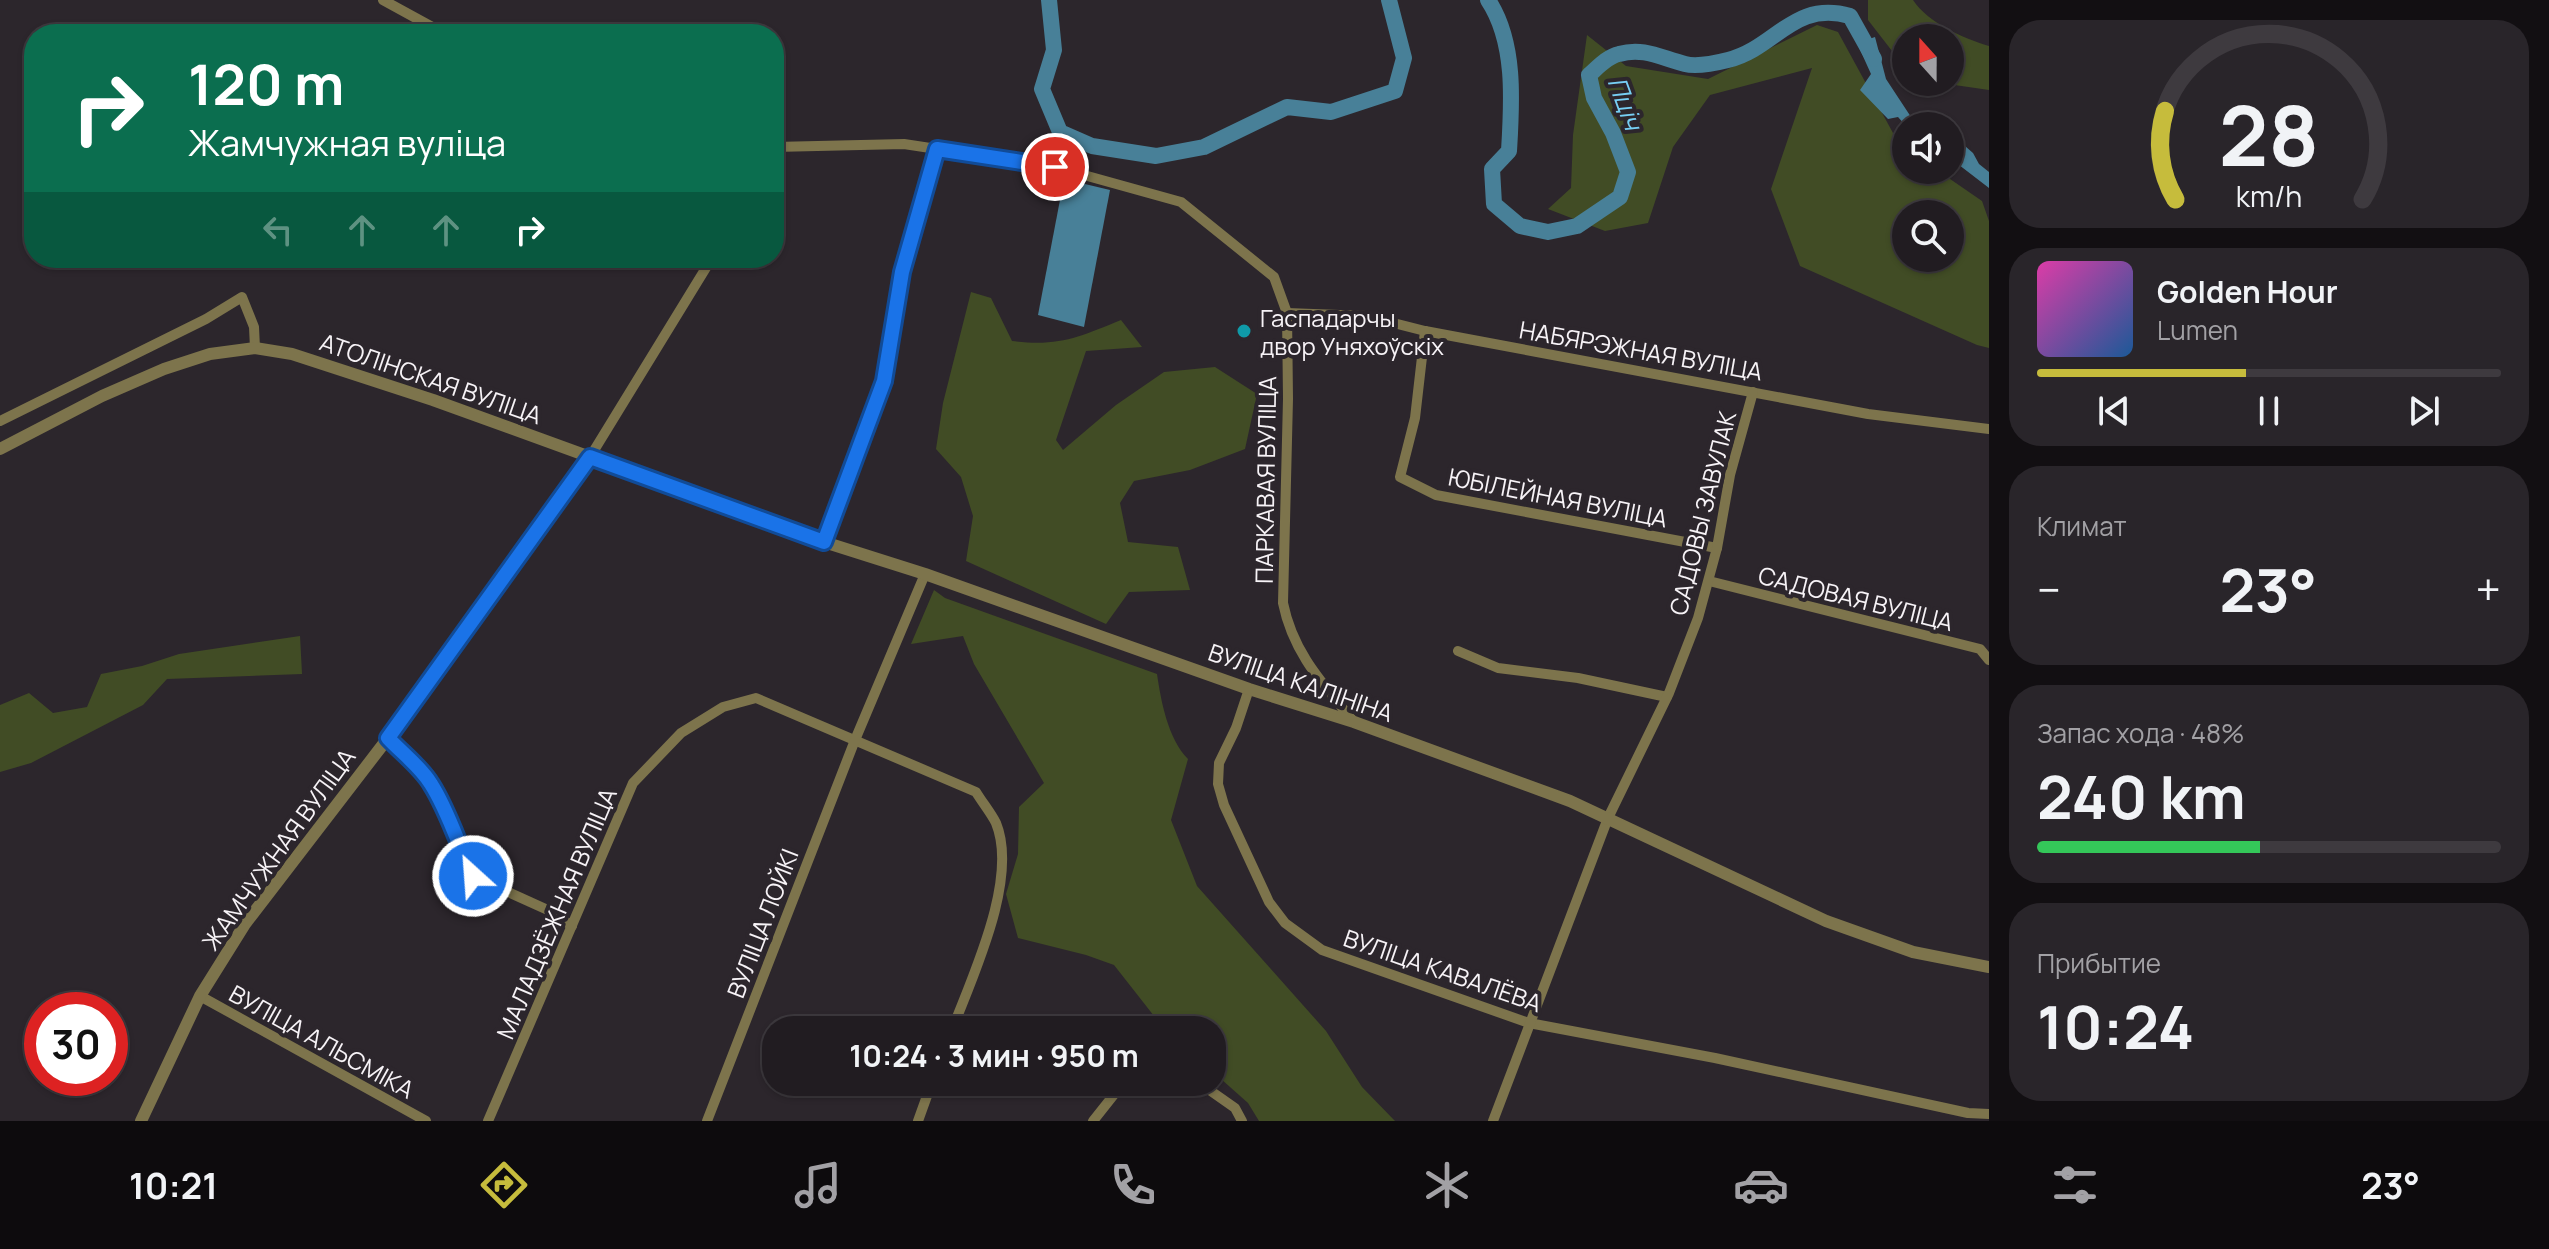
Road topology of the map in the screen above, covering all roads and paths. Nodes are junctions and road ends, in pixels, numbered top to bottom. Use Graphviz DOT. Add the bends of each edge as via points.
graph roads {
  1 [pos="387,2"];
  2 [pos="427,24"];
  3 [pos="937,149"];
  4 [pos="784,150"];
  5 [pos="706,268"];
  6 [pos="1287,313"];
  7 [pos="1425,331"];
  8 [pos="255,348"];
  9 [pos="1753,392"];
  10 [pos="0,421"];
  11 [pos="1989,429"];
  12 [pos="0,449"];
  13 [pos="590,457"];
  14 [pos="824,542"];
  15 [pos="1717,548"];
  16 [pos="925,574"];
  17 [pos="1709,581"];
  18 [pos="1458,651"];
  19 [pos="1989,660"];
  20 [pos="1249,689"];
  21 [pos="1667,697"];
  22 [pos="1354,722"];
  23 [pos="388,738"];
  24 [pos="855,740"];
  25 [pos="1608,818"];
  26 [pos="572,926"];
  27 [pos="1989,967"];
  28 [pos="200,996"];
  29 [pos="957,1016"];
  30 [pos="1529,1023"];
  31 [pos="927,1096"];
  32 [pos="1113,1096"];
  33 [pos="1218,1096"];
  34 [pos="1989,1114"];
  35 [pos="141,1121"];
  36 [pos="426,1121"];
  37 [pos="488,1121"];
  38 [pos="707,1121"];
  39 [pos="918,1121"];
  40 [pos="1093,1121"];
  41 [pos="1242,1121"];
  42 [pos="1493,1121"];
  1 -- 2 [label="street"];
  3 -- 4 [label="street, ПАРКАВАЯ ВУЛІЦА" via="904,144"];
  3 -- 6 [label="street, ПАРКАВАЯ ВУЛІЦА" via="1055,167 1181,202 1274,277"];
  3 -- 14 [label="street" via="902,272 884,381"];
  5 -- 13 [label="street"];
  6 -- 7 [label="street, НАБЯРЭЖНАЯ ВУЛІЦА" via="1366,316"];
  6 -- 22 [label="street, ПАРКАВАЯ ВУЛІЦА" via="1283,603 1298,649"];
  7 -- 9 [label="street, НАБЯРЭЖНАЯ ВУЛІЦА"];
  7 -- 15 [label="street, ЮБІЛЕЙНАЯ ВУЛІЦА" via="1415,418 1400,477 1436,495"];
  8 -- 10 [label="street" via="254,327 242,297"];
  8 -- 12 [label="street, АТОЛІНСКАЯ ВУЛІЦА" via="210,354 164,369"];
  8 -- 13 [label="street, АТОЛІНСКАЯ ВУЛІЦА" via="292,354"];
  9 -- 11 [label="street, НАБЯРЭЖНАЯ ВУЛІЦА"];
  9 -- 15 [label="street, САДОВЫ ЗАВУЛАК"];
  13 -- 14 [label="street, ВУЛІЦА КАЛІНІНА"];
  13 -- 23 [label="street, ЖАМЧУЖНАЯ ВУЛІЦА"];
  14 -- 16 [label="street, ВУЛІЦА КАЛІНІНА"];
  15 -- 17 [label="street, САДОВЫ ЗАВУЛАК"];
  16 -- 20 [label="street, ВУЛІЦА КАЛІНІНА"];
  16 -- 24 [label="street, ВУЛІЦА ЛОЙКІ"];
  17 -- 19 [label="street, САДОВАЯ ВУЛІЦА" via="1980,649"];
  17 -- 21 [label="street, САДОВЫ ЗАВУЛАК"];
  18 -- 21 [label="street" via="1498,668"];
  20 -- 22 [label="street, ВУЛІЦА КАЛІНІНА"];
  20 -- 30 [label="street, ВУЛІЦА КАВАЛЁВА" via="1219,763 1218,784 1256,876 1285,923 1329,953"];
  21 -- 25 [label="street, САДОВЫ ЗАВУЛАК"];
  22 -- 25 [label="street, ВУЛІЦА КАЛІНІНА"];
  23 -- 26 [label="street" via="430,781 473,876"];
  23 -- 28 [label="street, ЖАМЧУЖНАЯ ВУЛІЦА" via="245,924"];
  24 -- 26 [label="street, МАЛАДЗЁЖНАЯ ВУЛІЦА" via="756,698 723,707 681,733 633,783"];
  24 -- 29 [label="street" via="976,792 996,823 1001,848 993,921"];
  24 -- 38 [label="street, ВУЛІЦА ЛОЙКІ"];
  25 -- 27 [label="street, ВУЛІЦА КАЛІНІНА" via="1826,921 1913,952"];
  25 -- 30 [label="street, САДОВЫ ЗАВУЛАК"];
  26 -- 37 [label="street, МАЛАДЗЁЖНАЯ ВУЛІЦА"];
  28 -- 35 [label="street, ЖАМЧУЖНАЯ ВУЛІЦА"];
  28 -- 36 [label="street, ВУЛІЦА АЛЬСМІКА"];
  30 -- 34 [label="street, ВУЛІЦА КАВАЛЁВА"];
  30 -- 42 [label="street, САДОВЫ ЗАВУЛАК"];
  31 -- 39 [label="street"];
  32 -- 40 [label="street"];
  33 -- 41 [label="street"];
}
